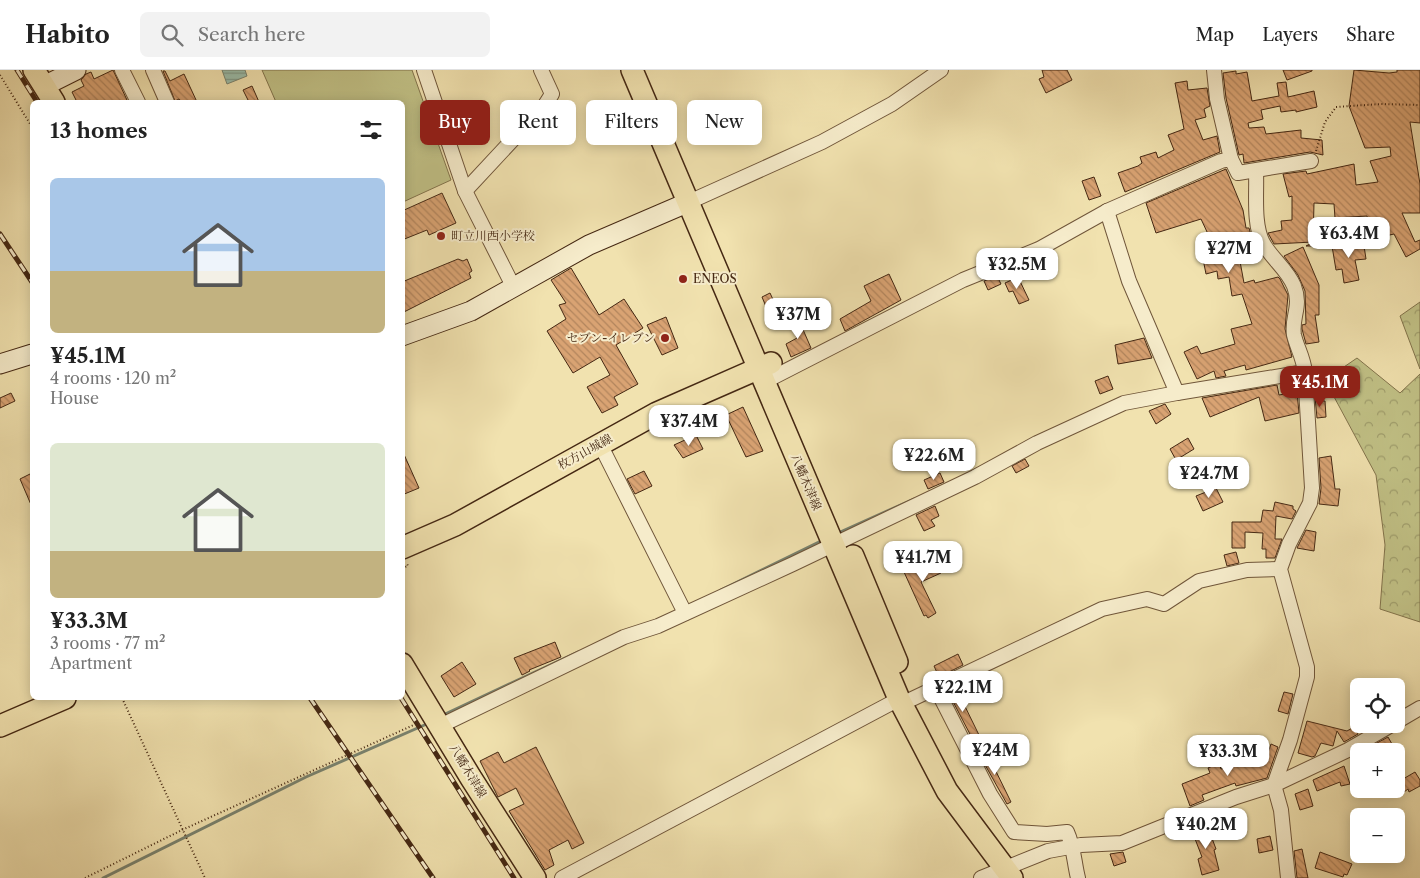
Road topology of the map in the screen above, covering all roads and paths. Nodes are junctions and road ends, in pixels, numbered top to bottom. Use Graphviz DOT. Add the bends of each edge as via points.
graph roads {
  1 [pos="76,70"];
  2 [pos="122,70"];
  3 [pos="153,70"];
  4 [pos="424,70"];
  5 [pos="541,70"];
  6 [pos="632,70"];
  7 [pos="648,70"];
  8 [pos="942,70"];
  9 [pos="1214,70"];
  10 [pos="0,75"];
  11 [pos="44,86"];
  12 [pos="137,100"];
  13 [pos="166,100"];
  14 [pos="1420,105"];
  15 [pos="30,123"];
  16 [pos="1231,159"];
  17 [pos="1311,160"];
  18 [pos="1256,171"];
  19 [pos="465,191"];
  20 [pos="694,200"];
  21 [pos="1107,211"];
  22 [pos="514,288"];
  23 [pos="405,335"];
  24 [pos="30,355"];
  25 [pos="0,364"];
  26 [pos="768,372"];
  27 [pos="1304,372"];
  28 [pos="1177,393"];
  29 [pos="657,413"];
  30 [pos="604,452"];
  31 [pos="405,537"];
  32 [pos="839,542"];
  33 [pos="405,549"];
  34 [pos="405,550"];
  35 [pos="1280,569"];
  36 [pos="685,614"];
  37 [pos="405,669"];
  38 [pos="936,688"];
  39 [pos="905,699"];
  40 [pos="59,700"];
  41 [pos="123,700"];
  42 [pos="1420,708"];
  43 [pos="1405,717"];
  44 [pos="417,724"];
  45 [pos="0,726"];
  46 [pos="440,726"];
  47 [pos="1378,733"];
  48 [pos="1274,785"];
  49 [pos="182,830"];
  50 [pos="1074,846"];
  51 [pos="1012,872"];
  52 [pos="85,878"];
  53 [pos="205,878"];
  54 [pos="535,878"];
  55 [pos="562,878"];
  56 [pos="981,878"];
  57 [pos="1078,878"];
  58 [pos="1288,878"];
  1 -- 11 [label="street"];
  2 -- 12 [label="street"];
  3 -- 13 [label="street"];
  4 -- 19 [label="street"];
  5 -- 19 [label="street" via="552,94"];
  6 -- 20 [label="main road, 八幡木津線"];
  7 -- 20 [label="main road, 八幡木津線"];
  8 -- 20 [label="street" via="892,104 822,142"];
  9 -- 16 [label="street"];
  10 -- 15 [label="path"];
  14 -- 17 [label="path" via="1336,107 1325,122"];
  16 -- 18 [label="street" via="1238,173"];
  16 -- 21 [label="street"];
  17 -- 18 [label="street"];
  18 -- 27 [label="street" via="1262,241 1294,287 1298,304 1294,335 1303,357"];
  19 -- 22 [label="street"];
  20 -- 22 [label="street" via="589,244"];
  20 -- 26 [label="main road, 八幡木津線"];
  21 -- 26 [label="street" via="1039,249 963,280"];
  21 -- 28 [label="street" via="1129,281"];
  22 -- 23 [label="street" via="471,311"];
  24 -- 25 [label="street"];
  26 -- 29 [label="main road, 枚方山城線"];
  26 -- 32 [label="main road, 八幡木津線"];
  27 -- 28 [label="street"];
  27 -- 35 [label="street" via="1313,471 1311,496"];
  28 -- 32 [label="street" via="1124,403"];
  29 -- 30 [label="main road"];
  29 -- 31 [label="main road" via="532,467"];
  29 -- 33 [label="main road, 枚方山城線"];
  30 -- 34 [label="main road" via="578,470 425,551"];
  30 -- 36 [label="street"];
  32 -- 36 [label="street"];
  32 -- 39 [label="main road, 八幡木津線"];
  35 -- 38 [label="street" via="1247,570 1200,581 1164,604 1147,599 1102,609"];
  35 -- 48 [label="street" via="1307,677"];
  36 -- 46 [label="street" via="624,637"];
  37 -- 46 [label="main road, 八幡木津線"];
  38 -- 39 [label="street"];
  38 -- 50 [label="street" via="990,794 1014,832 1067,832"];
  39 -- 51 [label="main road, 八幡木津線" via="956,790"];
  39 -- 55 [label="street"];
  40 -- 45 [label="main road"];
  41 -- 49 [label="path"];
  42 -- 43 [label="street"];
  44 -- 49 [label="path"];
  46 -- 54 [label="main road, 八幡木津線"];
  47 -- 48 [label="street"];
  48 -- 50 [label="street" via="1122,843"];
  48 -- 58 [label="street" via="1281,810"];
  49 -- 52 [label="path"];
  49 -- 53 [label="path"];
  50 -- 51 [label="street" via="1048,851"];
  50 -- 57 [label="street"];
  51 -- 56 [label="street"];
}
